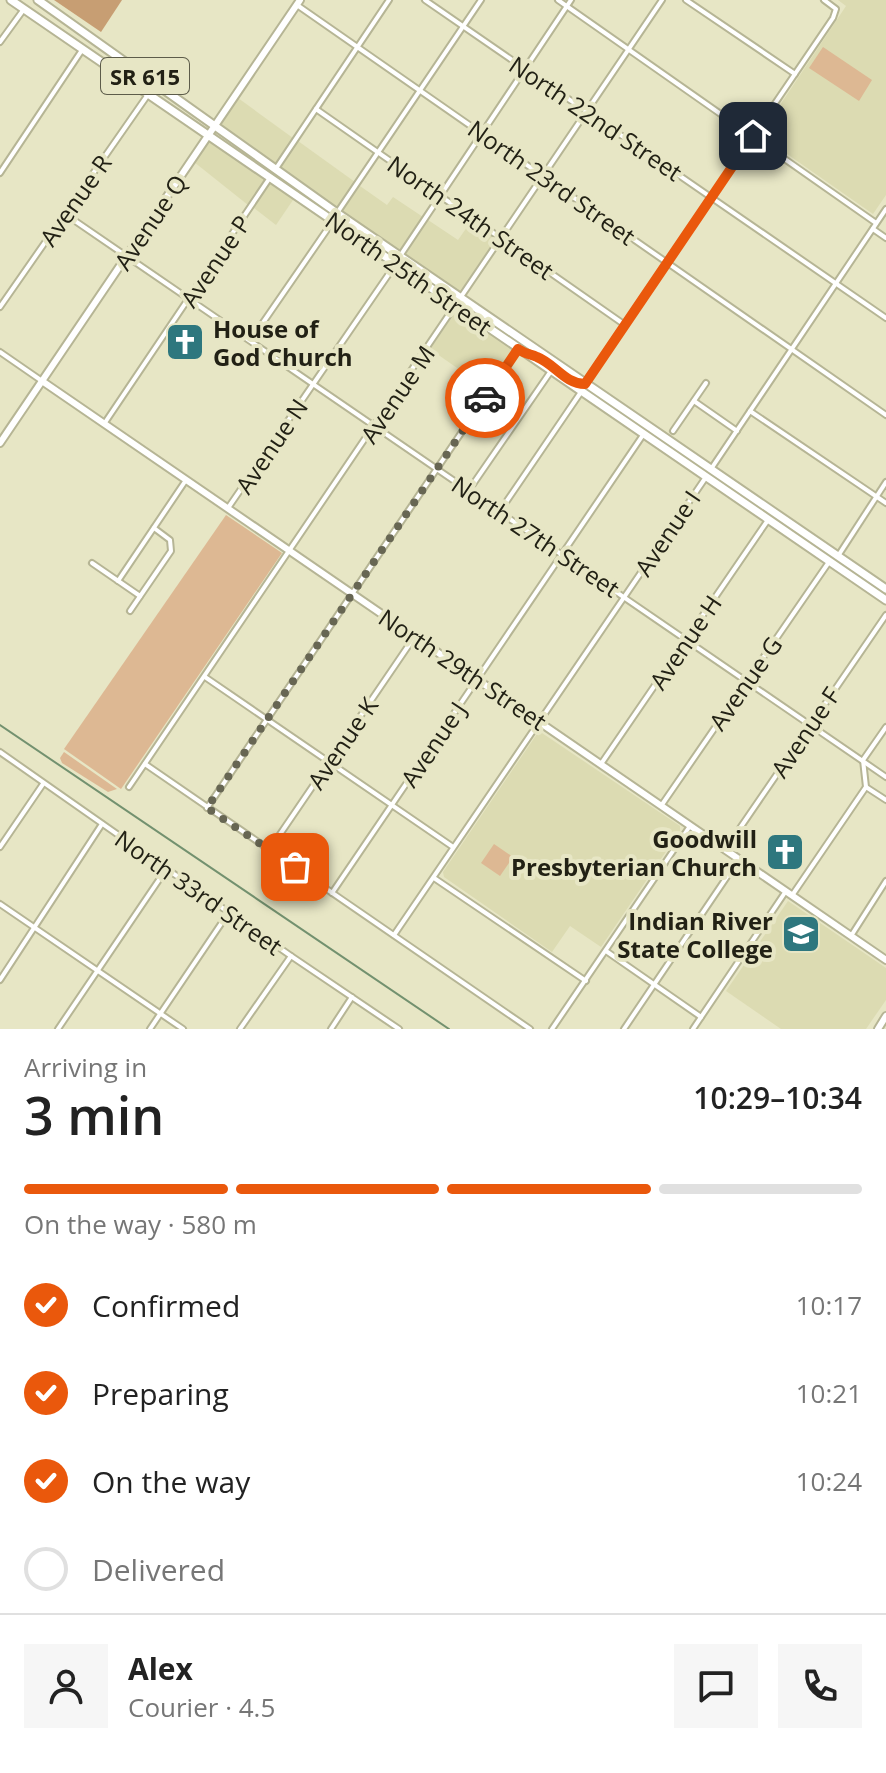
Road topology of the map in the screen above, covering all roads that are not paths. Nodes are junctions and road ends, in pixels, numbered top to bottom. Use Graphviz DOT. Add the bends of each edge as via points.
graph roads {
  1 [pos="11,0"];
  2 [pos="38,0"];
  3 [pos="389,0"];
  4 [pos="425,0"];
  5 [pos="481,0"];
  6 [pos="558,0"];
  7 [pos="571,0"];
  8 [pos="662,0"];
  9 [pos="686,0"];
  10 [pos="824,0"];
  11 [pos="298,2"];
  12 [pos="567,6"];
  13 [pos="48,7"];
  14 [pos="24,9"];
  15 [pos="463,27"];
  16 [pos="0,42"];
  17 [pos="357,47"];
  18 [pos="83,48"];
  19 [pos="628,50"];
  20 [pos="524,69"];
  21 [pos="795,74"];
  22 [pos="421,90"];
  23 [pos="149,93"];
  24 [pos="316,109"];
  25 [pos="587,111"];
  26 [pos="215,127"];
  27 [pos="483,134"];
  28 [pos="209,135"];
  29 [pos="753,136"];
  30 [pos="379,153"];
  31 [pos="0,173"];
  32 [pos="273,173"];
  33 [pos="544,176"];
  34 [pos="441,195"];
  35 [pos="712,196"];
  36 [pos="886,209"];
  37 [pos="65,214"];
  38 [pos="335,217"];
  39 [pos="876,223"];
  40 [pos="873,229"];
  41 [pos="502,238"];
  42 [pos="886,238"];
  43 [pos="128,255"];
  44 [pos="400,256"];
  45 [pos="666,262"];
  46 [pos="395,265"];
  47 [pos="836,283"];
  48 [pos="191,297"];
  49 [pos="461,298"];
  50 [pos="456,306"];
  51 [pos="0,307"];
  52 [pos="886,318"];
  53 [pos="625,325"];
  54 [pos="251,340"];
  55 [pos="518,349"];
  56 [pos="792,350"];
  57 [pos="0,352"];
  58 [pos="528,356"];
  59 [pos="551,371"];
  60 [pos="42,381"];
  61 [pos="313,383"];
  62 [pos="706,383"];
  63 [pos="585,384"];
  64 [pos="581,392"];
  65 [pos="694,401"];
  66 [pos="750,411"];
  67 [pos="886,415"];
  68 [pos="104,424"];
  69 [pos="375,426"];
  70 [pos="673,431"];
  71 [pos="737,431"];
  72 [pos="643,435"];
  73 [pos="0,443"];
  74 [pos="437,468"];
  75 [pos="711,469"];
  76 [pos="705,477"];
  77 [pos="186,480"];
  78 [pos="886,482"];
  79 [pos="469,490"];
  80 [pos="877,496"];
  81 [pos="886,503"];
  82 [pos="228,508"];
  83 [pos="500,511"];
  84 [pos="768,520"];
  85 [pos="154,528"];
  86 [pos="781,529"];
  87 [pos="290,551"];
  88 [pos="561,553"];
  89 [pos="838,556"];
  90 [pos="829,562"];
  91 [pos="92,563"];
  92 [pos="118,581"];
  93 [pos="886,589"];
  94 [pos="352,594"];
  95 [pos="140,596"];
  96 [pos="624,597"];
  97 [pos="886,600"];
  98 [pos="130,611"];
  99 [pos="886,615"];
  100 [pos="415,636"];
  101 [pos="687,640"];
  102 [pos="205,677"];
  103 [pos="477,679"];
  104 [pos="746,681"];
  105 [pos="267,719"];
  106 [pos="539,721"];
  107 [pos="810,724"];
  108 [pos="886,727"];
  109 [pos="0,752"];
  110 [pos="863,760"];
  111 [pos="330,762"];
  112 [pos="145,764"];
  113 [pos="601,764"];
  114 [pos="886,777"];
  115 [pos="43,784"];
  116 [pos="129,787"];
  117 [pos="866,787"];
  118 [pos="886,800"];
  119 [pos="392,804"];
  120 [pos="661,806"];
  121 [pos="207,808"];
  122 [pos="102,824"];
  123 [pos="690,826"];
  124 [pos="0,847"];
  125 [pos="453,847"];
  126 [pos="269,850"];
  127 [pos="725,850"];
  128 [pos="739,859"];
  129 [pos="167,868"];
  130 [pos="434,878"];
  131 [pos="886,881"];
  132 [pos="332,893"];
  133 [pos="789,893"];
  134 [pos="0,904"];
  135 [pos="229,912"];
  136 [pos="35,927"];
  137 [pos="394,935"];
  138 [pos="851,936"];
  139 [pos="606,951"];
  140 [pos="291,956"];
  141 [pos="886,960"];
  142 [pos="97,971"];
  143 [pos="0,980"];
  144 [pos="586,981"];
  145 [pos="655,985"];
  146 [pos="352,997"];
  147 [pos="160,1013"];
  148 [pos="886,1016"];
  149 [pos="701,1017"];
  150 [pos="58,1029"];
  151 [pos="150,1029"];
  152 [pos="183,1029"];
  153 [pos="240,1029"];
  154 [pos="331,1029"];
  155 [pos="399,1029"];
  156 [pos="530,1029"];
  157 [pos="552,1029"];
  158 [pos="624,1029"];
  159 [pos="693,1029"];
  160 [pos="878,1029"];
  1 -- 14 [label="main road, North 25th Street / SR 615"];
  2 -- 13 [label="main road, North 25th Street / SR 615"];
  3 -- 17 [label="street, Avenue P"];
  4 -- 15 [label="street, North 22nd Street"];
  5 -- 15 [label="street"];
  6 -- 12 [label="street"];
  7 -- 12 [label="street"];
  8 -- 19 [label="street, Avenue M"];
  9 -- 21 [label="street"];
  10 -- 21 [label="street" via="836,9"];
  11 -- 17 [label="street, North 23rd Street"];
  11 -- 26 [label="street, Avenue Q"];
  12 -- 19 [label="street"];
  12 -- 20 [label="street"];
  13 -- 14 [label="main road"];
  13 -- 26 [label="main road, North 25th Street / SR 615"];
  14 -- 16 [label="street"];
  14 -- 18 [label="main road, North 25th Street / SR 615"];
  15 -- 20 [label="street, North 22nd Street"];
  15 -- 22 [label="street"];
  17 -- 22 [label="street, North 23rd Street"];
  17 -- 24 [label="street, Avenue P"];
  18 -- 23 [label="main road, North 25th Street / SR 615"];
  18 -- 31 [label="street"];
  19 -- 25 [label="street, Avenue M"];
  19 -- 29 [label="street"];
  20 -- 25 [label="street, North 22nd Street"];
  20 -- 27 [label="street"];
  21 -- 29 [label="street"];
  22 -- 27 [label="street, North 23rd Street"];
  22 -- 30 [label="street"];
  23 -- 28 [label="main road, North 25th Street / SR 615"];
  23 -- 37 [label="street, Avenue R"];
  24 -- 30 [label="street, North 24th Street"];
  24 -- 32 [label="street, Avenue P"];
  25 -- 33 [label="street, Avenue M"];
  25 -- 35 [label="street, North 22nd Street"];
  26 -- 28 [label="street, Avenue Q"];
  26 -- 32 [label="main road, North 25th Street / SR 615"];
  27 -- 33 [label="street, North 23rd Street"];
  27 -- 34 [label="street"];
  28 -- 32 [label="main road, North 25th Street / SR 615"];
  28 -- 43 [label="street, Avenue Q"];
  29 -- 35 [label="street"];
  29 -- 39 [label="street"];
  30 -- 34 [label="street, North 24th Street"];
  30 -- 38 [label="street"];
  32 -- 38 [label="main road, North 25th Street / SR 615"];
  32 -- 38 [label="main road, North 25th Street / SR 615"];
  32 -- 48 [label="street, Avenue P"];
  33 -- 41 [label="street, Avenue M"];
  33 -- 45 [label="street, North 23rd Street"];
  34 -- 41 [label="street, North 24th Street"];
  34 -- 44 [label="street"];
  35 -- 45 [label="street"];
  35 -- 47 [label="street, North 22nd Street"];
  36 -- 39 [label="street, Avenue I"];
  37 -- 43 [label="street, North 27th Street"];
  37 -- 51 [label="street, Avenue R"];
  38 -- 44 [label="main road, North 25th Street / SR 615"];
  38 -- 46 [label="main road, North 25th Street / SR 615"];
  38 -- 54 [label="street"];
  39 -- 40 [label="street, Avenue I"];
  40 -- 42 [label="street"];
  40 -- 47 [label="street, Avenue I"];
  41 -- 49 [label="street, Avenue M"];
  41 -- 53 [label="street, North 24th Street"];
  43 -- 48 [label="street, North 27th Street"];
  43 -- 60 [label="street, Avenue Q"];
  44 -- 49 [label="main road, North 25th Street / SR 615"];
  45 -- 53 [label="street"];
  45 -- 56 [label="street, North 23rd Street"];
  46 -- 50 [label="main road, North 25th Street / SR 615"];
  46 -- 61 [label="street, Avenue N"];
  47 -- 52 [label="street, North 22nd Street"];
  47 -- 56 [label="street, Avenue I"];
  48 -- 54 [label="street, North 27th Street"];
  48 -- 68 [label="street, Avenue P"];
  49 -- 50 [label="street, Avenue M"];
  49 -- 63 [label="main road, North 25th Street / SR 615"];
  50 -- 55 [label="main road, North 25th Street / SR 615"];
  50 -- 69 [label="street, Avenue M"];
  53 -- 63 [label="street"];
  54 -- 61 [label="street, North 27th Street"];
  55 -- 58 [label="main road, North 25th Street / SR 615"];
  55 -- 74 [label="street"];
  56 -- 66 [label="street, Avenue I"];
  56 -- 67 [label="street, North 23rd Street"];
  57 -- 60 [label="street, North 29th Street"];
  58 -- 59 [label="main road, North 25th Street / SR 615"];
  58 -- 63 [label="main road"];
  59 -- 64 [label="main road, North 25th Street / SR 615"];
  59 -- 79 [label="street"];
  60 -- 68 [label="street, North 29th Street"];
  60 -- 73 [label="street, Avenue Q"];
  61 -- 69 [label="street, North 27th Street"];
  61 -- 82 [label="street, Avenue N"];
  62 -- 65 [label="street"];
  63 -- 75 [label="main road, North 25th Street / SR 615"];
  64 -- 72 [label="main road, North 25th Street / SR 615"];
  64 -- 83 [label="street"];
  65 -- 70 [label="street"];
  65 -- 71 [label="street"];
  66 -- 71 [label="street, Avenue I"];
  66 -- 80 [label="street"];
  68 -- 77 [label="street, North 29th Street"];
  69 -- 74 [label="street, North 27th Street"];
  69 -- 87 [label="street, Avenue M"];
  71 -- 75 [label="street, Avenue I"];
  72 -- 76 [label="main road, North 25th Street / SR 615"];
  72 -- 88 [label="street, Avenue J"];
  74 -- 79 [label="street, North 27th Street"];
  74 -- 94 [label="street"];
  75 -- 76 [label="street, Avenue I"];
  75 -- 89 [label="main road, North 25th Street / SR 615"];
  76 -- 84 [label="main road, North 25th Street / SR 615"];
  76 -- 96 [label="street, Avenue I"];
  77 -- 82 [label="street, North 29th Street"];
  77 -- 85 [label="street"];
  78 -- 80 [label="street"];
  79 -- 83 [label="street, North 27th Street"];
  80 -- 81 [label="street"];
  80 -- 89 [label="street"];
  82 -- 87 [label="street, North 29th Street"];
  83 -- 88 [label="street, North 27th Street"];
  84 -- 86 [label="main road, North 25th Street / SR 615"];
  84 -- 101 [label="street, Avenue H"];
  85 -- 92 [label="street"];
  85 -- 95 [label="street" via="170,540 171,551"];
  86 -- 89 [label="main road" via="827,556"];
  86 -- 90 [label="main road, North 25th Street / SR 615"];
  87 -- 94 [label="street, North 29th Street"];
  87 -- 102 [label="street, Avenue M"];
  88 -- 96 [label="street, North 27th Street"];
  88 -- 103 [label="street, Avenue J"];
  89 -- 93 [label="main road, North 25th Street / SR 615"];
  90 -- 97 [label="main road, North 25th Street / SR 615"];
  90 -- 104 [label="street, Avenue G"];
  91 -- 92 [label="street"];
  92 -- 95 [label="street"];
  94 -- 100 [label="street, North 29th Street"];
  94 -- 105 [label="street"];
  95 -- 98 [label="street"];
  96 -- 101 [label="street, North 27th Street"];
  96 -- 106 [label="street, Avenue I"];
  99 -- 107 [label="street, Avenue F"];
  100 -- 103 [label="street, North 29th Street"];
  100 -- 111 [label="street, Avenue K"];
  101 -- 104 [label="street, North 27th Street"];
  101 -- 113 [label="street, Avenue H"];
  102 -- 105 [label="street"];
  102 -- 112 [label="street, Avenue M"];
  103 -- 106 [label="street, North 29th Street"];
  103 -- 119 [label="street, Avenue J"];
  104 -- 107 [label="street, North 27th Street"];
  104 -- 120 [label="street, Avenue G"];
  105 -- 111 [label="street"];
  105 -- 121 [label="street"];
  106 -- 113 [label="street, North 29th Street"];
  106 -- 125 [label="street, Avenue I"];
  107 -- 110 [label="street, North 27th Street"];
  107 -- 127 [label="street, Avenue F"];
  108 -- 110 [label="street"];
  109 -- 115 [label="street, North 33rd Street"];
  110 -- 114 [label="street, North 27th Street"];
  110 -- 117 [label="street"];
  111 -- 119 [label="street"];
  111 -- 126 [label="street, Avenue K"];
  112 -- 116 [label="street, Avenue M"];
  112 -- 121 [label="street"];
  113 -- 120 [label="street, North 29th Street"];
  115 -- 122 [label="street, North 33rd Street"];
  115 -- 124 [label="street"];
  117 -- 118 [label="street"];
  117 -- 133 [label="street"];
  119 -- 125 [label="street"];
  119 -- 132 [label="street, Avenue J"];
  120 -- 123 [label="street, North 29th Street"];
  121 -- 126 [label="street"];
  122 -- 129 [label="street, North 33rd Street"];
  122 -- 136 [label="street"];
  123 -- 127 [label="street, North 29th Street"];
  123 -- 139 [label="street"];
  125 -- 130 [label="street, Avenue I"];
  126 -- 132 [label="street"];
  127 -- 128 [label="street, North 29th Street"];
  128 -- 133 [label="street, North 29th Street"];
  128 -- 145 [label="street"];
  129 -- 135 [label="street, North 33rd Street"];
  129 -- 142 [label="street"];
  130 -- 137 [label="street, Avenue I"];
  130 -- 144 [label="street"];
  131 -- 138 [label="street"];
  132 -- 137 [label="street"];
  133 -- 138 [label="street, North 29th Street"];
  133 -- 149 [label="street"];
  134 -- 136 [label="street"];
  135 -- 140 [label="street, North 33rd Street"];
  135 -- 147 [label="street"];
  136 -- 142 [label="street"];
  136 -- 143 [label="street"];
  137 -- 156 [label="street"];
  138 -- 141 [label="street, North 29th Street"];
  139 -- 144 [label="street"];
  139 -- 145 [label="street"];
  140 -- 146 [label="street, North 33rd Street"];
  140 -- 153 [label="street"];
  142 -- 147 [label="street"];
  142 -- 150 [label="street"];
  144 -- 157 [label="street"];
  145 -- 149 [label="street"];
  145 -- 158 [label="street"];
  146 -- 154 [label="street"];
  146 -- 155 [label="street, North 33rd Street"];
  147 -- 151 [label="street"];
  147 -- 152 [label="street"];
  148 -- 160 [label="street"];
  149 -- 159 [label="street"];
}
